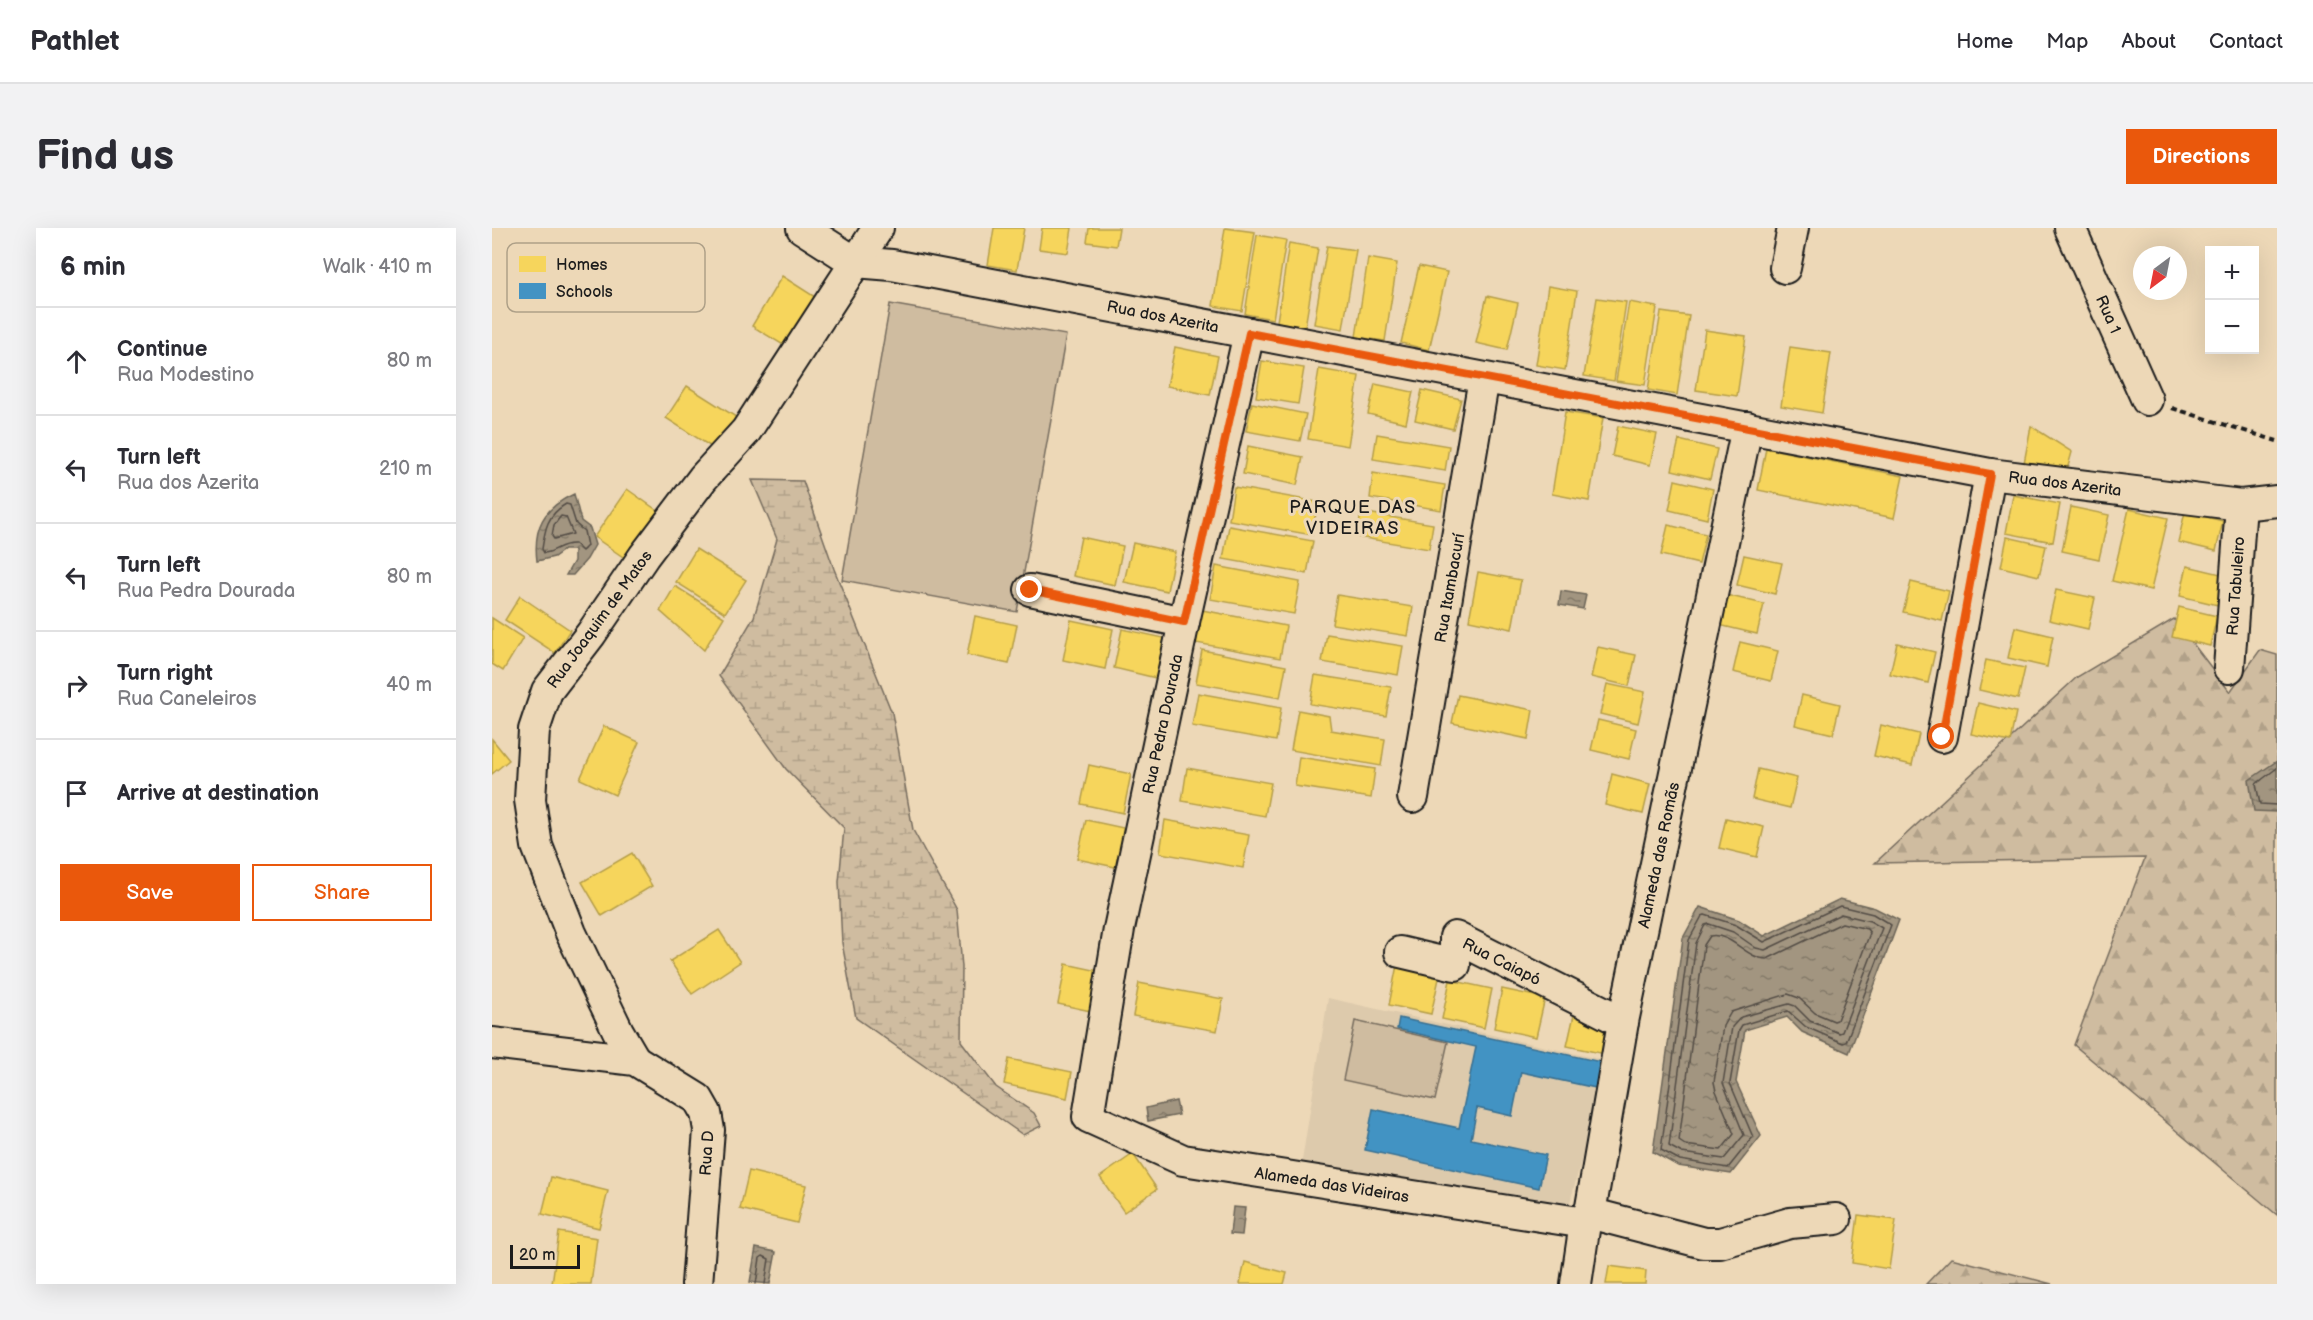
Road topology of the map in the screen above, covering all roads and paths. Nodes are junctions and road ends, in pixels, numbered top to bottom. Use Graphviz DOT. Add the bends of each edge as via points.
graph roads {
  1 [pos="802,228"];
  2 [pos="878,228"];
  3 [pos="1793,228"];
  4 [pos="2070,228"];
  5 [pos="855,262"];
  6 [pos="1785,268"];
  7 [pos="1249,333"];
  8 [pos="1484,378"];
  9 [pos="2147,400"];
  10 [pos="1747,427"];
  11 [pos="2277,441"];
  12 [pos="1990,474"];
  13 [pos="2277,501"];
  14 [pos="2241,505"];
  15 [pos="1030,590"];
  16 [pos="1184,622"];
  17 [pos="2229,668"];
  18 [pos="1942,737"];
  19 [pos="1413,797"];
  20 [pos="1400,952"];
  21 [pos="1623,1022"];
  22 [pos="492,1044"];
  23 [pos="635,1060"];
  24 [pos="1088,1117"];
  25 [pos="1587,1218"];
  26 [pos="1836,1219"];
  27 [pos="697,1284"];
  28 [pos="1576,1284"];
  1 -- 5 [label="street, Rua dos Azerita"];
  2 -- 5 [label="street, Rua Joaquim de Matos"];
  3 -- 6 [label="street"];
  4 -- 9 [label="street, Rua 1"];
  5 -- 7 [label="street, Rua dos Azerita" via="892,265"];
  5 -- 23 [label="street, Rua Joaquim de Matos" via="746,431 703,477 547,691 534,730 530,800 537,846 571,933"];
  7 -- 8 [label="street, Rua dos Azerita"];
  7 -- 16 [label="street, Rua Pedra Dourada"];
  8 -- 10 [label="street, Rua dos Azerita"];
  8 -- 19 [label="street, Rua Itambacurí"];
  9 -- 11 [label="path"];
  10 -- 12 [label="street, Rua dos Azerita"];
  10 -- 21 [label="street, Alameda das Romãs"];
  12 -- 14 [label="street, Rua dos Azerita"];
  12 -- 18 [label="street"];
  13 -- 14 [label="street, Rua dos Azerita"];
  14 -- 17 [label="street, Rua Tabuleiro"];
  15 -- 16 [label="street"];
  16 -- 24 [label="street, Rua Pedra Dourada" via="1119,929"];
  20 -- 21 [label="street, Rua Caiapó" via="1455,965 1455,937"];
  21 -- 25 [label="street, Alameda das Romãs"];
  22 -- 23 [label="street"];
  23 -- 27 [label="street, Rua D" via="698,1099 706,1113 709,1130"];
  24 -- 25 [label="street, Alameda das Videiras" via="1183,1160"];
  25 -- 26 [label="street, Alameda das Videiras" via="1704,1244 1790,1223"];
  25 -- 28 [label="street, Alameda das Romãs"];
}
